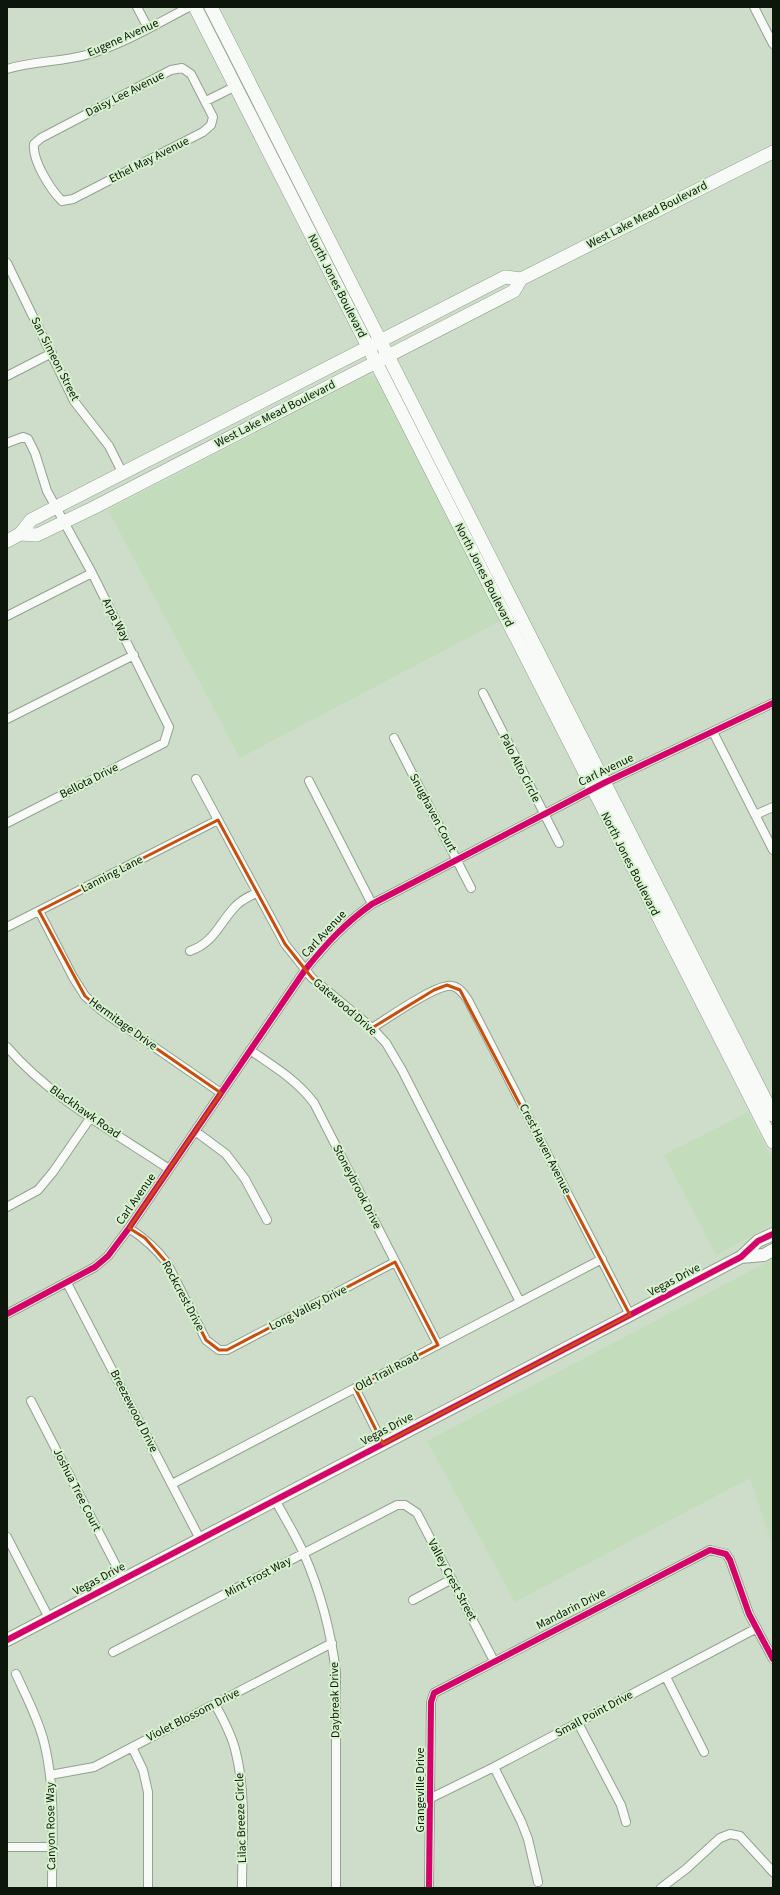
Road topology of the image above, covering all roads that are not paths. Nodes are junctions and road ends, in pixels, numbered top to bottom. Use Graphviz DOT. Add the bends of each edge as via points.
graph roads {
  1 [pos="137,7"];
  2 [pos="189,7"];
  3 [pos="195,7"];
  4 [pos="211,7"];
  5 [pos="754,7"];
  6 [pos="148,28"];
  7 [pos="773,44"];
  8 [pos="7,69"];
  9 [pos="236,86"];
  10 [pos="206,102"];
  11 [pos="276,136"];
  12 [pos="264,142"];
  13 [pos="773,152"];
  14 [pos="62,201"];
  15 [pos="7,263"];
  16 [pos="9,272"];
  17 [pos="521,279"];
  18 [pos="374,344"];
  19 [pos="52,353"];
  20 [pos="382,359"];
  21 [pos="7,376"];
  22 [pos="252,406"];
  23 [pos="195,435"];
  24 [pos="7,443"];
  25 [pos="203,450"];
  26 [pos="122,472"];
  27 [pos="160,472"];
  28 [pos="56,507"];
  29 [pos="93,508"];
  30 [pos="64,522"];
  31 [pos="458,525"];
  32 [pos="20,534"];
  33 [pos="7,541"];
  34 [pos="478,564"];
  35 [pos="495,568"];
  36 [pos="92,573"];
  37 [pos="517,612"];
  38 [pos="7,616"];
  39 [pos="134,655"];
  40 [pos="482,693"];
  41 [pos="773,703"];
  42 [pos="7,719"];
  43 [pos="713,732"];
  44 [pos="168,735"];
  45 [pos="394,738"];
  46 [pos="196,779"];
  47 [pos="309,781"];
  48 [pos="604,783"];
  49 [pos="592,789"];
  50 [pos="773,807"];
  51 [pos="543,814"];
  52 [pos="755,815"];
  53 [pos="218,820"];
  54 [pos="7,823"];
  55 [pos="559,843"];
  56 [pos="773,850"];
  57 [pos="457,858"];
  58 [pos="471,888"];
  59 [pos="256,893"];
  60 [pos="372,904"];
  61 [pos="39,911"];
  62 [pos="7,927"];
  63 [pos="190,951"];
  64 [pos="305,970"];
  65 [pos="712,995"];
  66 [pos="700,1001"];
  67 [pos="372,1028"];
  68 [pos="7,1047"];
  69 [pos="250,1050"];
  70 [pos="221,1093"];
  71 [pos="773,1115"];
  72 [pos="91,1116"];
  73 [pos="195,1132"];
  74 [pos="773,1142"];
  75 [pos="169,1170"];
  76 [pos="7,1207"];
  77 [pos="267,1220"];
  78 [pos="129,1228"];
  79 [pos="773,1234"];
  80 [pos="773,1250"];
  81 [pos="741,1257"];
  82 [pos="602,1259"];
  83 [pos="395,1262"];
  84 [pos="68,1283"];
  85 [pos="520,1302"];
  86 [pos="7,1314"];
  87 [pos="630,1315"];
  88 [pos="438,1345"];
  89 [pos="219,1350"];
  90 [pos="355,1388"];
  91 [pos="31,1401"];
  92 [pos="383,1444"];
  93 [pos="172,1484"];
  94 [pos="275,1500"];
  95 [pos="405,1505"];
  96 [pos="7,1537"];
  97 [pos="200,1539"];
  98 [pos="304,1553"];
  99 [pos="123,1579"];
  100 [pos="452,1579"];
  101 [pos="413,1600"];
  102 [pos="49,1618"];
  103 [pos="757,1628"];
  104 [pos="7,1640"];
  105 [pos="332,1643"];
  106 [pos="113,1652"];
  107 [pos="773,1659"];
  108 [pos="494,1661"];
  109 [pos="16,1674"];
  110 [pos="666,1677"];
  111 [pos="434,1693"];
  112 [pos="215,1704"];
  113 [pos="578,1723"];
  114 [pos="132,1747"];
  115 [pos="704,1752"];
  116 [pos="494,1767"];
  117 [pos="50,1775"];
  118 [pos="431,1798"];
  119 [pos="626,1822"];
  120 [pos="7,1847"];
  121 [pos="52,1847"];
  122 [pos="773,1872"];
  123 [pos="538,1882"];
  124 [pos="52,1888"];
  125 [pos="148,1888"];
  126 [pos="242,1888"];
  127 [pos="336,1888"];
  128 [pos="429,1888"];
  129 [pos="661,1888"];
  1 -- 6 [label="street"];
  2 -- 6 [label="street, Eugene Avenue"];
  3 -- 9 [label="main road, North Jones Boulevard"];
  4 -- 11 [label="main road, North Jones Boulevard"];
  5 -- 7 [label="street"];
  6 -- 8 [label="street, Eugene Avenue" via="86,55"];
  9 -- 10 [label="street"];
  9 -- 12 [label="main road, North Jones Boulevard"];
  10 -- 14 [label="street, Ethel May Avenue" via="213,117 211,125 203,132 73,198"];
  10 -- 14 [label="street, Daisy Lee Avenue" via="191,74 182,68 171,70 41,138 34,144 33,152 53,192"];
  11 -- 12 [label="main road"];
  11 -- 18 [label="main road, North Jones Boulevard"];
  12 -- 18 [label="main road, North Jones Boulevard"];
  13 -- 17 [label="main road, West Lake Mead Boulevard"];
  15 -- 16 [label="street, San Simeon Street"];
  16 -- 19 [label="street, San Simeon Street"];
  17 -- 18 [label="main road, West Lake Mead Boulevard" via="505,277"];
  17 -- 20 [label="main road, West Lake Mead Boulevard" via="514,292"];
  18 -- 20 [label="main road, North Jones Boulevard"];
  18 -- 22 [label="main road, West Lake Mead Boulevard"];
  19 -- 21 [label="street"];
  19 -- 26 [label="street, San Simeon Street" via="74,401 109,446"];
  20 -- 25 [label="main road, West Lake Mead Boulevard"];
  20 -- 31 [label="main road, North Jones Boulevard"];
  20 -- 35 [label="main road, North Jones Boulevard"];
  22 -- 23 [label="main road, West Lake Mead Boulevard"];
  22 -- 25 [label="main road" via="241,418 209,437"];
  23 -- 26 [label="main road, West Lake Mead Boulevard"];
  23 -- 27 [label="main road" via="190,447"];
  24 -- 28 [label="street, Arpa Way" via="23,437 28,439 36,453 47,491"];
  25 -- 27 [label="main road, West Lake Mead Boulevard"];
  26 -- 28 [label="main road, West Lake Mead Boulevard"];
  26 -- 29 [label="main road" via="123,481 119,486 101,495"];
  27 -- 29 [label="main road, West Lake Mead Boulevard"];
  28 -- 30 [label="street, Arpa Way"];
  28 -- 32 [label="main road, West Lake Mead Boulevard" via="31,520"];
  29 -- 30 [label="main road, West Lake Mead Boulevard"];
  30 -- 32 [label="main road, West Lake Mead Boulevard" via="37,535"];
  30 -- 36 [label="street, Arpa Way"];
  31 -- 34 [label="main road, North Jones Boulevard"];
  31 -- 35 [label="main road" via="467,532 485,564"];
  32 -- 33 [label="main road, West Lake Mead Boulevard"];
  34 -- 37 [label="main road" via="492,577 506,603"];
  34 -- 49 [label="main road, North Jones Boulevard"];
  35 -- 37 [label="main road, North Jones Boulevard"];
  36 -- 38 [label="street"];
  36 -- 39 [label="street, Arpa Way"];
  37 -- 48 [label="main road, North Jones Boulevard"];
  39 -- 42 [label="street"];
  39 -- 44 [label="street, Arpa Way" via="169,727"];
  40 -- 51 [label="street, Palo Alto Circle"];
  41 -- 43 [label="street, Carl Avenue"];
  43 -- 48 [label="street, Carl Avenue"];
  43 -- 52 [label="street"];
  44 -- 54 [label="street, Bellota Drive" via="164,743"];
  45 -- 57 [label="street, Snughaven Court"];
  46 -- 53 [label="street, Gatewood Drive"];
  47 -- 60 [label="street"];
  48 -- 49 [label="street, Carl Avenue"];
  48 -- 65 [label="main road, North Jones Boulevard"];
  49 -- 51 [label="street, Carl Avenue"];
  49 -- 66 [label="main road, North Jones Boulevard"];
  50 -- 52 [label="street"];
  51 -- 55 [label="street, Palo Alto Circle"];
  51 -- 57 [label="street, Carl Avenue"];
  52 -- 56 [label="street"];
  53 -- 59 [label="street, Gatewood Drive"];
  53 -- 61 [label="street, Lanning Lane"];
  57 -- 58 [label="street, Snughaven Court"];
  57 -- 60 [label="street, Carl Avenue"];
  59 -- 63 [label="street" via="234,908 217,932 202,947"];
  59 -- 64 [label="street, Gatewood Drive" via="285,944"];
  60 -- 64 [label="street, Carl Avenue" via="349,920"];
  61 -- 62 [label="street, Lanning Lane"];
  61 -- 70 [label="street, Hermitage Drive" via="85,996 102,1011"];
  64 -- 67 [label="street, Gatewood Drive"];
  64 -- 69 [label="street, Carl Avenue"];
  65 -- 66 [label="main road"];
  65 -- 71 [label="main road, North Jones Boulevard"];
  66 -- 74 [label="main road, North Jones Boulevard"];
  67 -- 82 [label="street, Crest Haven Avenue" via="434,990 447,985 460,990 468,1000"];
  67 -- 85 [label="street, Gatewood Drive" via="386,1043 402,1070"];
  68 -- 72 [label="street, Blackhawk Road" via="25,1068 49,1088"];
  69 -- 70 [label="street, Carl Avenue"];
  69 -- 83 [label="street, Stoneybrook Drive" via="292,1079 314,1103"];
  70 -- 73 [label="street, Carl Avenue"];
  72 -- 75 [label="street, Blackhawk Road"];
  72 -- 76 [label="street" via="38,1190"];
  73 -- 75 [label="street, Carl Avenue"];
  73 -- 77 [label="street" via="226,1154 245,1178"];
  75 -- 78 [label="street, Carl Avenue"];
  78 -- 84 [label="street, Carl Avenue" via="108,1256"];
  78 -- 89 [label="street, Rockcrest Drive" via="159,1251 206,1340"];
  79 -- 81 [label="main road, Vegas Drive" via="758,1241"];
  80 -- 81 [label="main road, Vegas Drive" via="764,1255"];
  81 -- 87 [label="main road, Vegas Drive"];
  82 -- 85 [label="street, Old Trail Road"];
  82 -- 87 [label="street, Crest Haven Avenue"];
  83 -- 88 [label="street, Stoneybrook Drive"];
  83 -- 89 [label="street, Long Valley Drive" via="227,1350"];
  84 -- 86 [label="street, Carl Avenue"];
  84 -- 93 [label="street, Breezewood Drive"];
  85 -- 88 [label="street, Old Trail Road"];
  87 -- 92 [label="main road, Vegas Drive"];
  88 -- 90 [label="street, Old Trail Road"];
  90 -- 92 [label="street"];
  90 -- 93 [label="street, Old Trail Road"];
  91 -- 99 [label="street, Joshua Tree Court"];
  92 -- 94 [label="main road, Vegas Drive"];
  93 -- 97 [label="street, Breezewood Drive"];
  94 -- 97 [label="main road, Vegas Drive"];
  94 -- 98 [label="street, Daybreak Drive"];
  95 -- 98 [label="street, Mint Frost Way" via="397,1505"];
  95 -- 100 [label="street, Valley Crest Street" via="417,1513"];
  96 -- 102 [label="street"];
  97 -- 99 [label="main road, Vegas Drive"];
  98 -- 105 [label="street, Daybreak Drive" via="319,1593"];
  98 -- 106 [label="street, Mint Frost Way"];
  99 -- 102 [label="main road, Vegas Drive"];
  100 -- 101 [label="street"];
  100 -- 108 [label="street, Valley Crest Street"];
  102 -- 104 [label="main road, Vegas Drive"];
  103 -- 107 [label="street"];
  103 -- 108 [label="street, Mandarin Drive" via="749,1614 730,1560 726,1554 710,1550"];
  103 -- 110 [label="street, Small Point Drive"];
  105 -- 112 [label="street, Violet Blossom Drive"];
  105 -- 127 [label="street, Daybreak Drive" via="336,1673"];
  108 -- 111 [label="street, Mandarin Drive"];
  109 -- 117 [label="street, Canyon Rose Way" via="38,1721"];
  110 -- 113 [label="street, Small Point Drive"];
  110 -- 115 [label="street"];
  111 -- 118 [label="street, Grangeville Drive" via="431,1702"];
  112 -- 114 [label="street, Violet Blossom Drive"];
  112 -- 126 [label="street, Lilac Breeze Circle" via="235,1749 240,1771"];
  113 -- 116 [label="street, Small Point Drive"];
  113 -- 119 [label="street" via="621,1805"];
  114 -- 117 [label="street, Violet Blossom Drive" via="94,1767"];
  114 -- 125 [label="street" via="143,1770 148,1792"];
  116 -- 118 [label="street, Small Point Drive"];
  116 -- 123 [label="street" via="521,1820"];
  117 -- 121 [label="street, Canyon Rose Way"];
  118 -- 128 [label="street, Grangeville Drive"];
  120 -- 121 [label="street"];
  121 -- 124 [label="street, Canyon Rose Way"];
  122 -- 129 [label="street" via="740,1836 730,1834 720,1838"];
}
